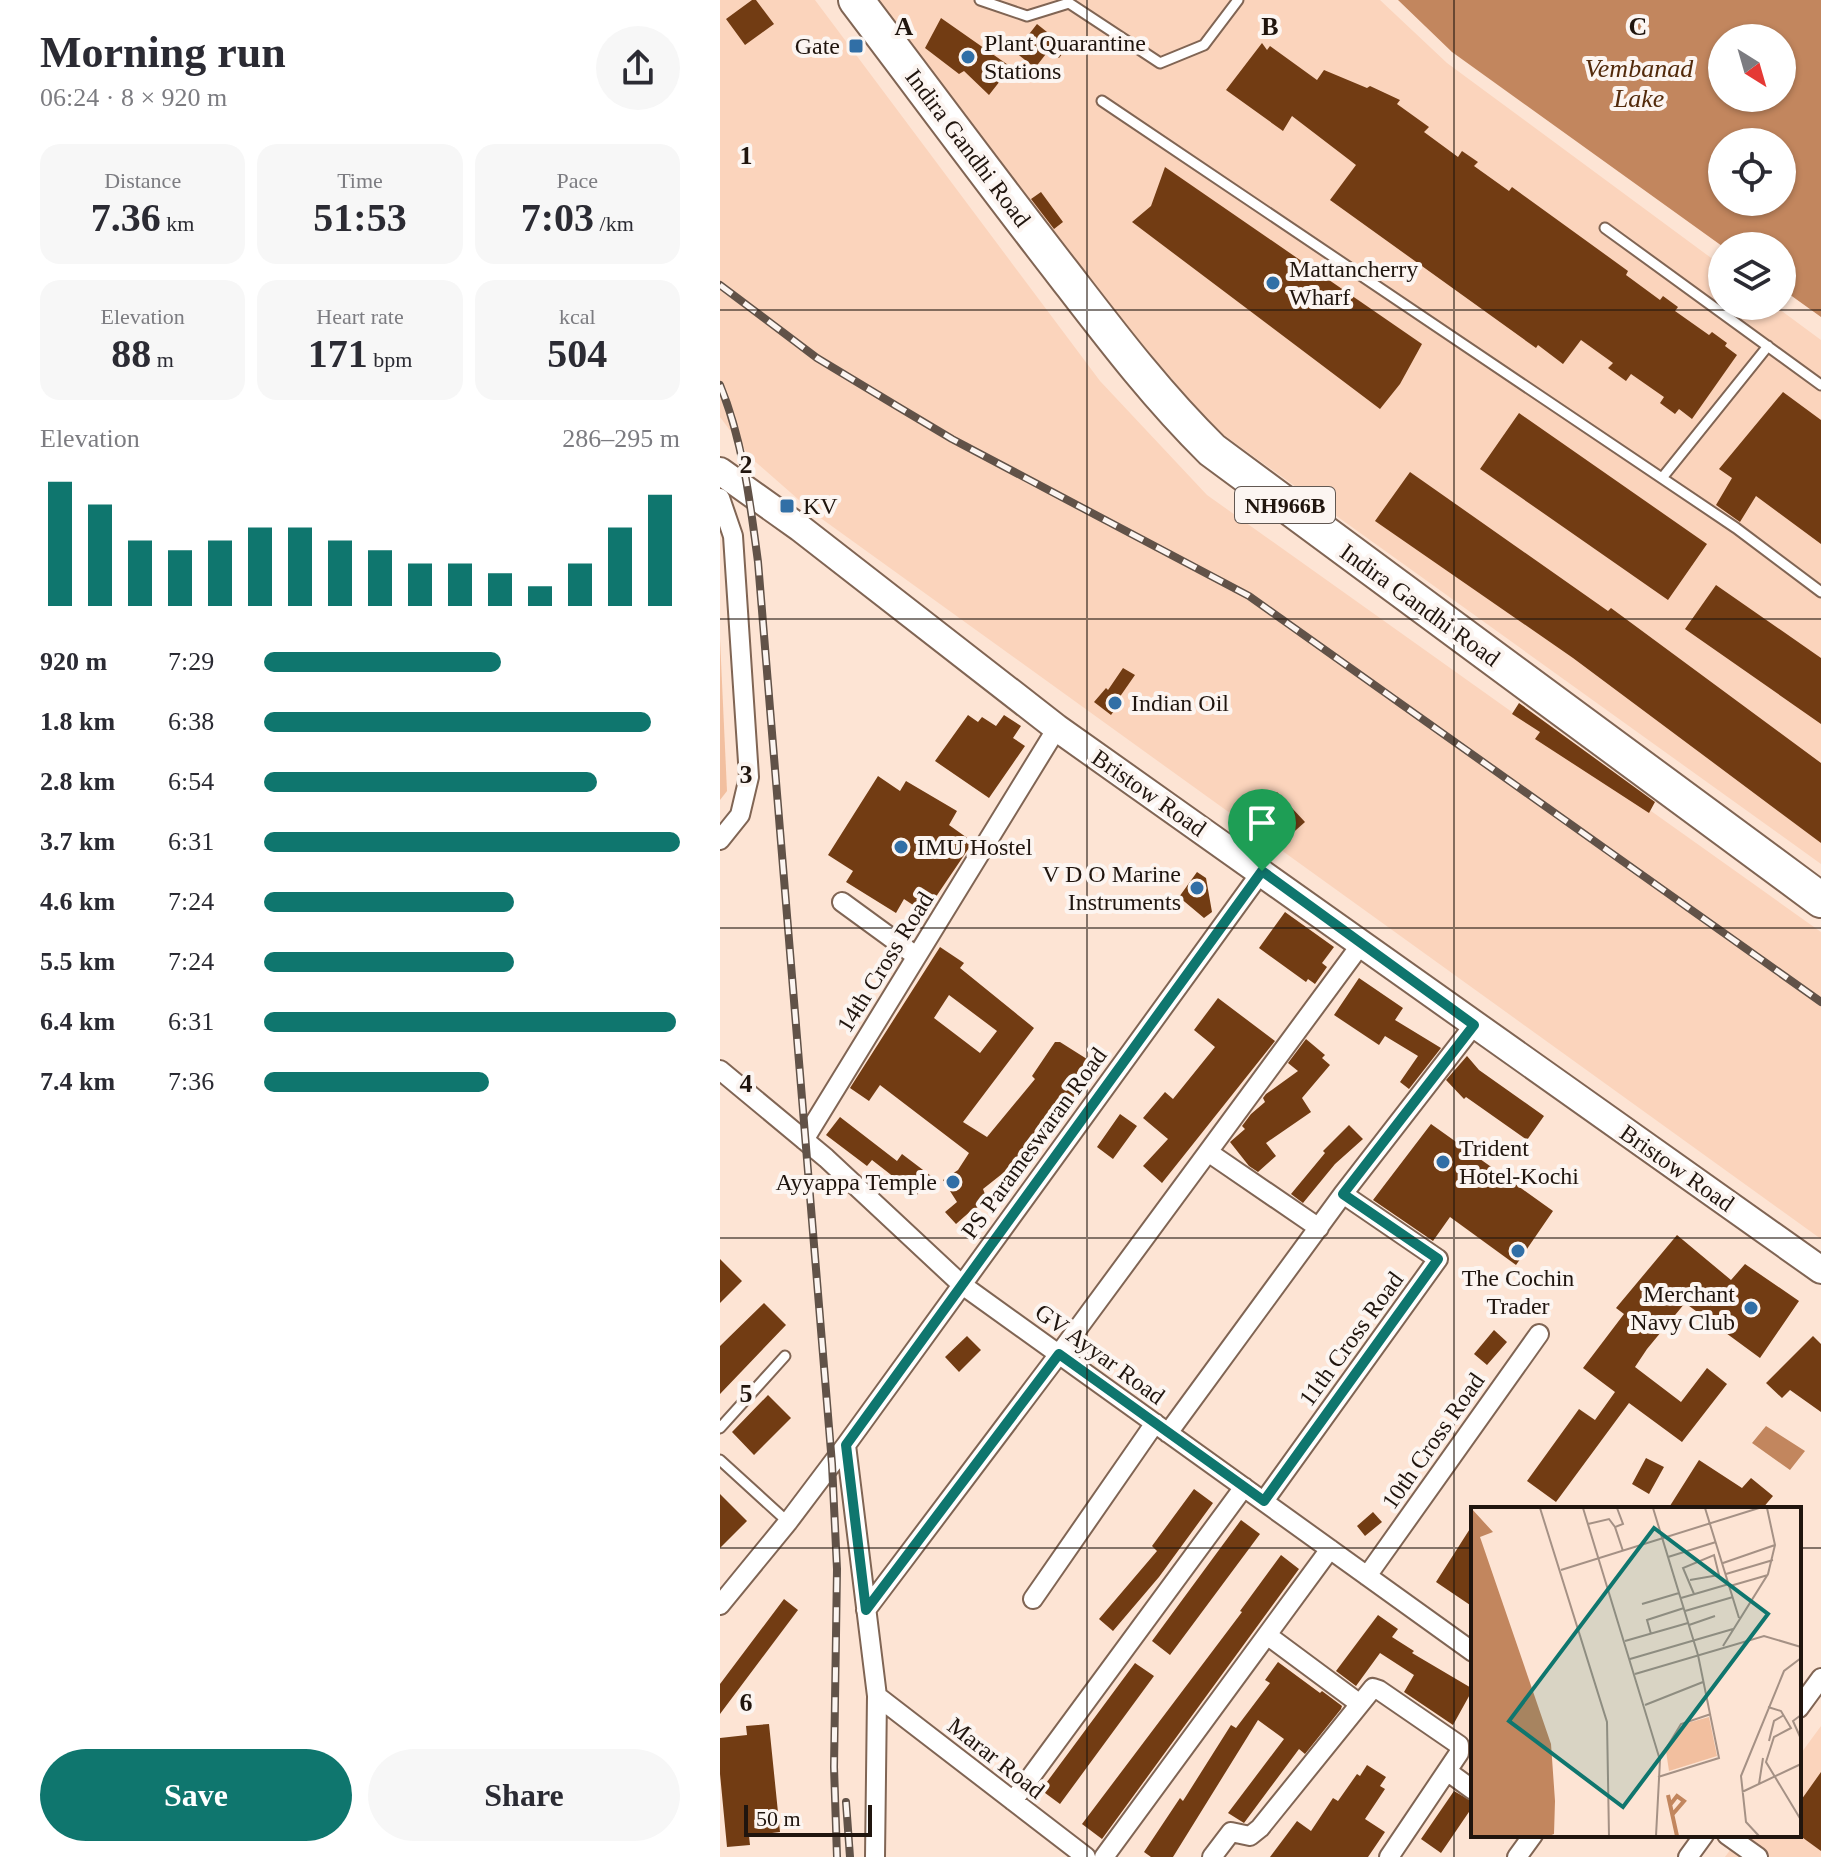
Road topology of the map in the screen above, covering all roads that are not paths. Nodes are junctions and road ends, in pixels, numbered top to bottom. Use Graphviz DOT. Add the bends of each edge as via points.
graph roads {
  1 [pos="856,0"];
  2 [pos="980,0"];
  3 [pos="1238,0"];
  4 [pos="1102,101"];
  5 [pos="1605,228"];
  6 [pos="1768,346"];
  7 [pos="1821,385"];
  8 [pos="720,471"];
  9 [pos="1662,478"];
  10 [pos="720,498"];
  11 [pos="1821,592"];
  12 [pos="1057,728"];
  13 [pos="720,840"];
  14 [pos="1262,871"];
  15 [pos="1821,900"];
  16 [pos="842,902"];
  17 [pos="1362,943"];
  18 [pos="916,956"];
  19 [pos="1474,1025"];
  20 [pos="720,1070"];
  21 [pos="804,1140"];
  22 [pos="1208,1152"];
  23 [pos="1343,1194"];
  24 [pos="1319,1228"];
  25 [pos="1821,1270"];
  26 [pos="961,1284"];
  27 [pos="1539,1334"];
  28 [pos="1059,1354"];
  29 [pos="785,1356"];
  30 [pos="720,1428"];
  31 [pos="1162,1428"];
  32 [pos="846,1445"];
  33 [pos="720,1460"];
  34 [pos="1244,1487"];
  35 [pos="1264,1501"];
  36 [pos="788,1522"];
  37 [pos="1330,1549"];
  38 [pos="1367,1576"];
  39 [pos="1033,1599"];
  40 [pos="720,1605"];
  41 [pos="866,1610"];
  42 [pos="1267,1635"];
  43 [pos="1471,1651"];
  44 [pos="1821,1678"];
  45 [pos="877,1696"];
  46 [pos="1360,1704"];
  47 [pos="1801,1705"];
  48 [pos="1447,1771"];
  49 [pos="1471,1789"];
  50 [pos="1013,1801"];
  51 [pos="1532,1837"];
  52 [pos="1703,1837"];
  53 [pos="1730,1837"];
  54 [pos="1081,1856"];
  55 [pos="875,1857"];
  56 [pos="1104,1857"];
  57 [pos="1212,1857"];
  58 [pos="1389,1857"];
  59 [pos="1517,1857"];
  60 [pos="1688,1857"];
  61 [pos="1758,1857"];
  1 -- 15 [label="highway, Indira Gandhi Road / NH966B" via="1138,369 1212,450"];
  2 -- 3 [label="lane" via="1027,16 1069,3 1160,63 1204,45"];
  4 -- 9 [label="lane"];
  5 -- 6 [label="lane"];
  6 -- 7 [label="lane"];
  6 -- 9 [label="lane"];
  8 -- 12 [label="street, Bristow Road"];
  9 -- 11 [label="lane"];
  10 -- 13 [label="street" via="733,536 749,777 740,815"];
  12 -- 14 [label="street, Bristow Road"];
  12 -- 18 [label="street, 14th Cross Road"];
  14 -- 17 [label="street, Bristow Road"];
  14 -- 26 [label="street, PS Parameswaran Road"];
  16 -- 18 [label="street"];
  17 -- 19 [label="street, Bristow Road"];
  17 -- 22 [label="street"];
  18 -- 21 [label="street, 14th Cross Road"];
  19 -- 23 [label="street"];
  19 -- 25 [label="street, Bristow Road"];
  20 -- 21 [label="street, GV Ayyar Road"];
  21 -- 26 [label="street, GV Ayyar Road"];
  22 -- 24 [label="street"];
  22 -- 28 [label="street"];
  23 -- 24 [label="street"];
  23 -- 35 [label="street, 11th Cross Road" via="1438,1259"];
  24 -- 31 [label="street"];
  26 -- 28 [label="street, GV Ayyar Road"];
  26 -- 32 [label="street, PS Parameswaran Road"];
  27 -- 38 [label="street, 10th Cross Road"];
  28 -- 31 [label="street, GV Ayyar Road"];
  28 -- 41 [label="street"];
  29 -- 30 [label="lane"];
  31 -- 34 [label="street, GV Ayyar Road"];
  31 -- 39 [label="street"];
  32 -- 36 [label="street, PS Parameswaran Road"];
  32 -- 41 [label="street"];
  33 -- 36 [label="lane"];
  34 -- 35 [label="street, GV Ayyar Road"];
  34 -- 50 [label="street"];
  35 -- 37 [label="street, GV Ayyar Road"];
  36 -- 40 [label="street, PS Parameswaran Road"];
  37 -- 38 [label="street, GV Ayyar Road"];
  37 -- 42 [label="street"];
  38 -- 43 [label="street, GV Ayyar Road"];
  41 -- 45 [label="street"];
  42 -- 46 [label="street"];
  42 -- 56 [label="street"];
  44 -- 47 [label="street"];
  45 -- 50 [label="street, Marar Road"];
  45 -- 55 [label="street"];
  46 -- 48 [label="street" via="1373,1688 1379,1690 1459,1745"];
  46 -- 57 [label="street" via="1260,1828 1250,1836 1231,1832"];
  48 -- 49 [label="street"];
  48 -- 58 [label="street"];
  50 -- 54 [label="street, Marar Road"];
  51 -- 59 [label="street"];
  52 -- 60 [label="street"];
  53 -- 61 [label="street"];
}
